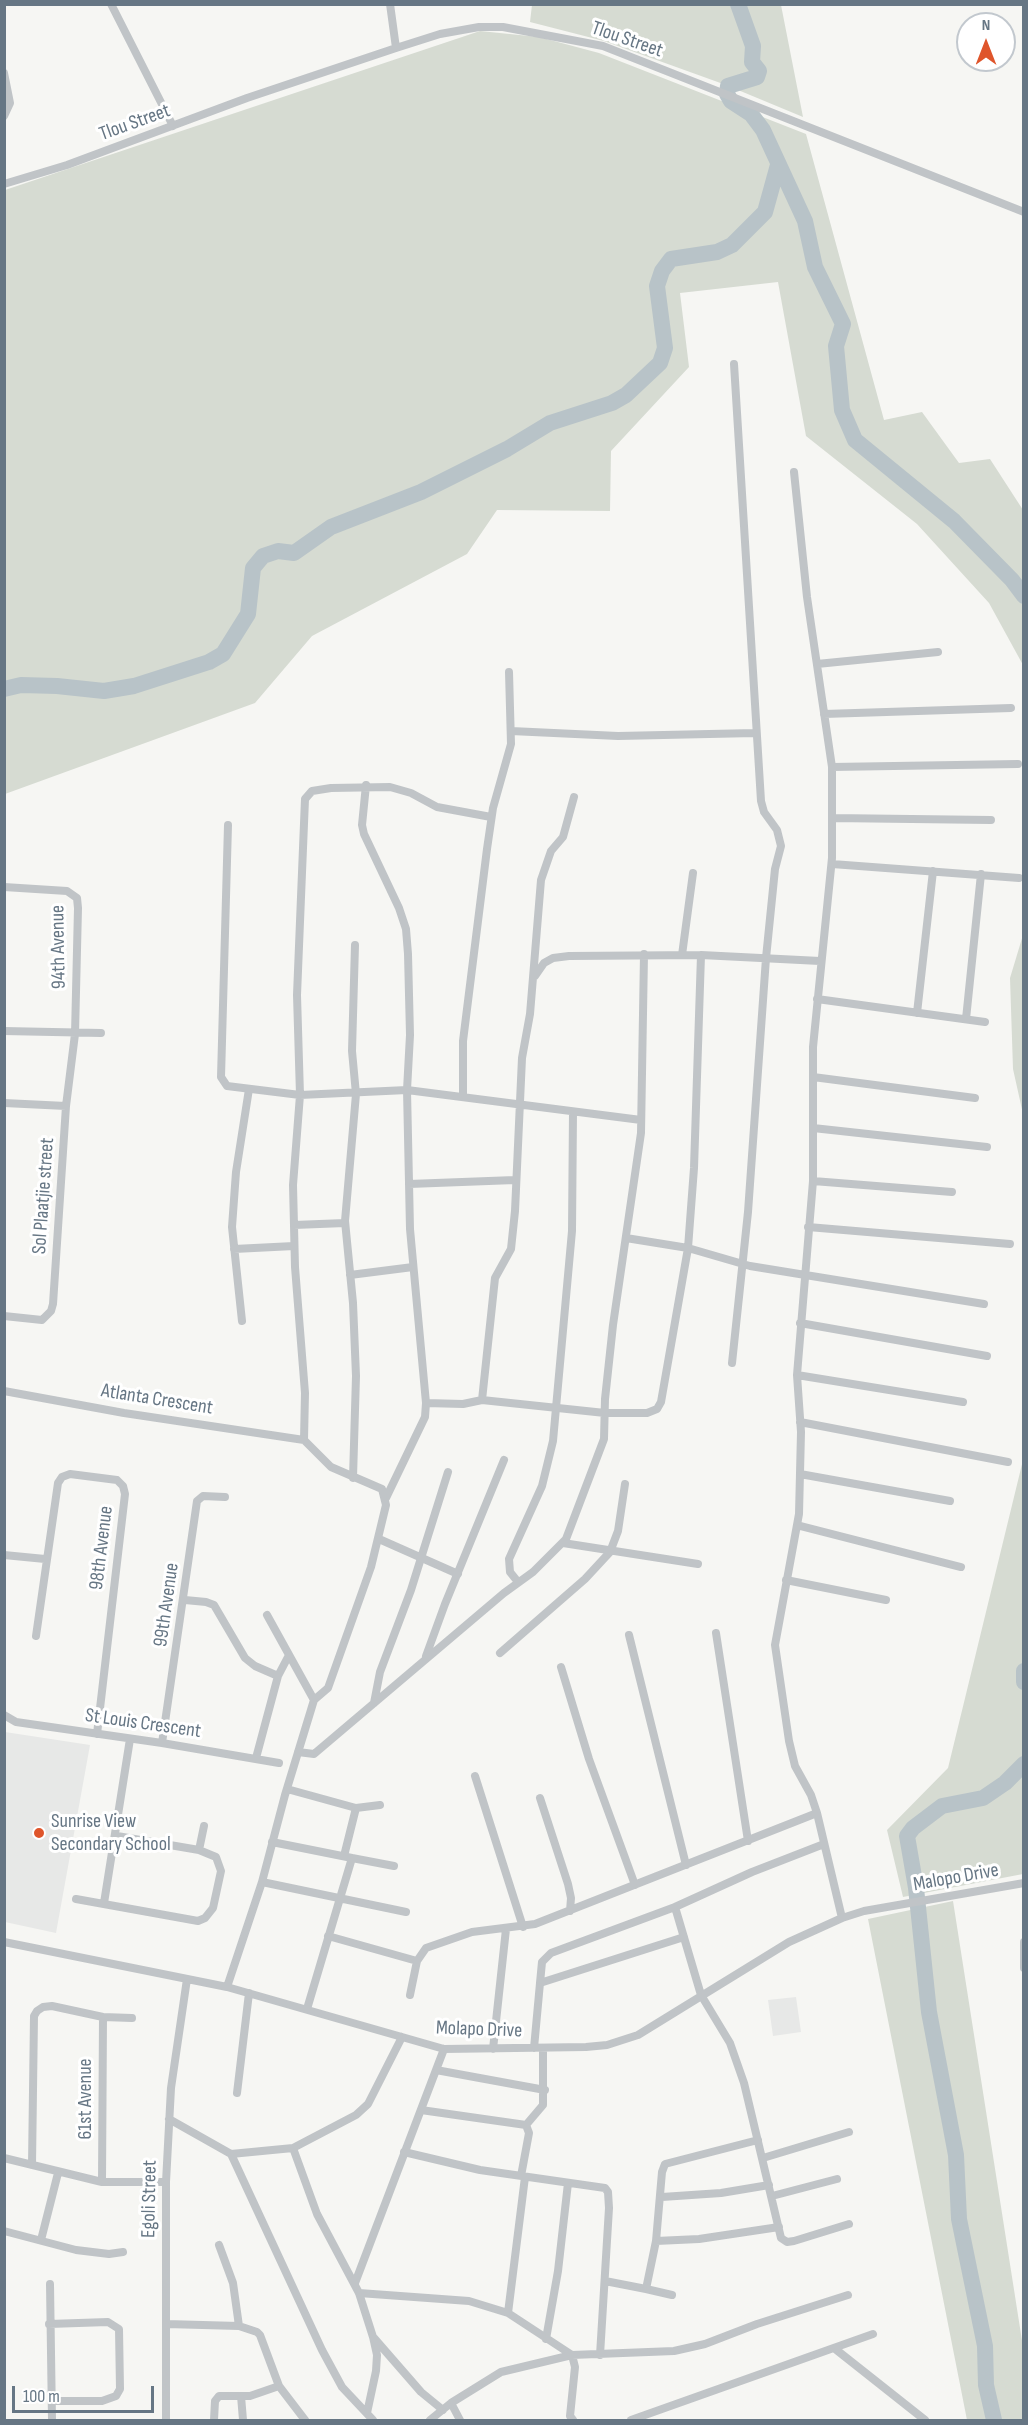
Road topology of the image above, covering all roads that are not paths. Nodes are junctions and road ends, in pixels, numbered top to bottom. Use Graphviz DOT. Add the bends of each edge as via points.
graph roads {
  1 [pos="111,4"];
  2 [pos="390,4"];
  3 [pos="396,48"];
  4 [pos="4,73"];
  5 [pos="4,116"];
  6 [pos="173,126"];
  7 [pos="6,181"];
  8 [pos="1023,212"];
  9 [pos="734,364"];
  10 [pos="794,472"];
  11 [pos="938,652"];
  12 [pos="817,664"];
  13 [pos="508,672"];
  14 [pos="1011,708"];
  15 [pos="824,714"];
  16 [pos="511,731"];
  17 [pos="756,733"];
  18 [pos="1017,764"];
  19 [pos="832,768"];
  20 [pos="366,785"];
  21 [pos="574,797"];
  22 [pos="491,817"];
  23 [pos="832,818"];
  24 [pos="991,820"];
  25 [pos="228,825"];
  26 [pos="832,864"];
  27 [pos="933,871"];
  28 [pos="693,873"];
  29 [pos="981,874"];
  30 [pos="1019,878"];
  31 [pos="4,887"];
  32 [pos="355,945"];
  33 [pos="644,954"];
  34 [pos="681,955"];
  35 [pos="701,955"];
  36 [pos="766,958"];
  37 [pos="820,961"];
  38 [pos="533,980"];
  39 [pos="817,999"];
  40 [pos="917,1013"];
  41 [pos="966,1019"];
  42 [pos="985,1022"];
  43 [pos="4,1031"];
  44 [pos="101,1033"];
  45 [pos="75,1034"];
  46 [pos="813,1077"];
  47 [pos="249,1089"];
  48 [pos="407,1090"];
  49 [pos="356,1094"];
  50 [pos="300,1095"];
  51 [pos="463,1097"];
  52 [pos="975,1098"];
  53 [pos="4,1103"];
  54 [pos="519,1103"];
  55 [pos="66,1106"];
  56 [pos="573,1112"];
  57 [pos="641,1120"];
  58 [pos="813,1128"];
  59 [pos="987,1147"];
  60 [pos="515,1180"];
  61 [pos="813,1181"];
  62 [pos="409,1184"];
  63 [pos="952,1192"];
  64 [pos="345,1223"];
  65 [pos="294,1226"];
  66 [pos="808,1227"];
  67 [pos="626,1238"];
  68 [pos="1010,1244"];
  69 [pos="294,1246"];
  70 [pos="688,1248"];
  71 [pos="234,1249"];
  72 [pos="741,1263"];
  73 [pos="413,1267"];
  74 [pos="804,1274"];
  75 [pos="350,1275"];
  76 [pos="984,1304"];
  77 [pos="4,1316"];
  78 [pos="242,1321"];
  79 [pos="800,1323"];
  80 [pos="987,1356"];
  81 [pos="732,1363"];
  82 [pos="797,1375"];
  83 [pos="5,1393"];
  84 [pos="482,1400"];
  85 [pos="963,1402"];
  86 [pos="426,1403"];
  87 [pos="556,1408"];
  88 [pos="605,1413"];
  89 [pos="800,1422"];
  90 [pos="304,1440"];
  91 [pos="504,1460"];
  92 [pos="1008,1462"];
  93 [pos="448,1472"];
  94 [pos="800,1474"];
  95 [pos="352,1478"];
  96 [pos="625,1484"];
  97 [pos="225,1497"];
  98 [pos="386,1498"];
  99 [pos="950,1502"];
  100 [pos="797,1525"];
  101 [pos="379,1539"];
  102 [pos="562,1543"];
  103 [pos="610,1552"];
  104 [pos="4,1555"];
  105 [pos="422,1558"];
  106 [pos="45,1559"];
  107 [pos="698,1564"];
  108 [pos="961,1567"];
  109 [pos="458,1574"];
  110 [pos="786,1580"];
  111 [pos="518,1582"];
  112 [pos="185,1600"];
  113 [pos="886,1600"];
  114 [pos="267,1615"];
  115 [pos="716,1633"];
  116 [pos="629,1635"];
  117 [pos="36,1636"];
  118 [pos="500,1653"];
  119 [pos="289,1656"];
  120 [pos="426,1658"];
  121 [pos="561,1667"];
  122 [pos="278,1676"];
  123 [pos="315,1701"];
  124 [pos="374,1703"];
  125 [pos="4,1714"];
  126 [pos="97,1734"];
  127 [pos="130,1739"];
  128 [pos="162,1743"];
  129 [pos="298,1752"];
  130 [pos="256,1758"];
  131 [pos="279,1763"];
  132 [pos="475,1776"];
  133 [pos="287,1789"];
  134 [pos="540,1798"];
  135 [pos="380,1805"];
  136 [pos="356,1808"];
  137 [pos="817,1813"];
  138 [pos="204,1826"];
  139 [pos="117,1836"];
  140 [pos="748,1840"];
  141 [pos="272,1842"];
  142 [pos="824,1844"];
  143 [pos="199,1850"];
  144 [pos="348,1857"];
  145 [pos="686,1865"];
  146 [pos="394,1866"];
  147 [pos="262,1882"];
  148 [pos="1023,1883"];
  149 [pos="635,1885"];
  150 [pos="339,1898"];
  151 [pos="76,1899"];
  152 [pos="104,1904"];
  153 [pos="894,1905"];
  154 [pos="675,1907"];
  155 [pos="570,1911"];
  156 [pos="406,1912"];
  157 [pos="842,1918"];
  158 [pos="523,1927"];
  159 [pos="506,1929"];
  160 [pos="328,1936"];
  161 [pos="684,1937"];
  162 [pos="4,1942"];
  163 [pos="1023,1942"];
  164 [pos="417,1961"];
  165 [pos="1023,1968"];
  166 [pos="187,1979"];
  167 [pos="540,1983"];
  168 [pos="227,1987"];
  169 [pos="249,1993"];
  170 [pos="410,1995"];
  171 [pos="702,1995"];
  172 [pos="307,2010"];
  173 [pos="103,2017"];
  174 [pos="132,2018"];
  175 [pos="402,2037"];
  176 [pos="538,2048"];
  177 [pos="444,2049"];
  178 [pos="493,2049"];
  179 [pos="436,2070"];
  180 [pos="545,2090"];
  181 [pos="237,2093"];
  182 [pos="421,2110"];
  183 [pos="169,2120"];
  184 [pos="526,2126"];
  185 [pos="849,2132"];
  186 [pos="758,2140"];
  187 [pos="293,2148"];
  188 [pos="404,2152"];
  189 [pos="231,2154"];
  190 [pos="4,2158"];
  191 [pos="763,2158"];
  192 [pos="32,2165"];
  193 [pos="58,2173"];
  194 [pos="523,2177"];
  195 [pos="837,2179"];
  196 [pos="102,2182"];
  197 [pos="166,2182"];
  198 [pos="568,2183"];
  199 [pos="770,2185"];
  200 [pos="772,2196"];
  201 [pos="662,2197"];
  202 [pos="849,2224"];
  203 [pos="779,2227"];
  204 [pos="4,2231"];
  205 [pos="41,2240"];
  206 [pos="656,2241"];
  207 [pos="219,2245"];
  208 [pos="123,2252"];
  209 [pos="605,2281"];
  210 [pos="355,2283"];
  211 [pos="50,2284"];
  212 [pos="646,2289"];
  213 [pos="359,2294"];
  214 [pos="672,2295"];
  215 [pos="848,2295"];
  216 [pos="508,2313"];
  217 [pos="49,2324"];
  218 [pos="166,2325"];
  219 [pos="238,2326"];
  220 [pos="873,2334"];
  221 [pos="373,2337"];
  222 [pos="546,2339"];
  223 [pos="834,2348"];
  224 [pos="572,2355"];
  225 [pos="600,2355"];
  226 [pos="279,2386"];
  227 [pos="241,2396"];
  228 [pos="52,2401"];
  229 [pos="451,2403"];
  230 [pos="443,2410"];
  231 [pos="367,2413"];
  232 [pos="52,2421"];
  233 [pos="166,2421"];
  234 [pos="214,2421"];
  235 [pos="243,2421"];
  236 [pos="305,2421"];
  237 [pos="373,2421"];
  238 [pos="430,2421"];
  239 [pos="460,2421"];
  240 [pos="573,2421"];
  241 [pos="631,2421"];
  242 [pos="925,2421"];
  1 -- 6 [label="street"];
  2 -- 3 [label="street"];
  3 -- 6 [label="street, Tlou Street"];
  3 -- 8 [label="street, Tlou Street" via="479,27 524,30 603,46"];
  4 -- 5 [label="street" via="10,103"];
  6 -- 7 [label="street, Tlou Street" via="67,165"];
  9 -- 17 [label="street"];
  10 -- 12 [label="street"];
  11 -- 12 [label="street"];
  12 -- 15 [label="street"];
  13 -- 16 [label="street"];
  14 -- 15 [label="street"];
  15 -- 19 [label="street"];
  16 -- 17 [label="street" via="618,736"];
  16 -- 22 [label="street" via="512,744"];
  17 -- 36 [label="street" via="760,801 777,830 781,846"];
  18 -- 19 [label="street"];
  19 -- 23 [label="street"];
  20 -- 22 [label="street" via="390,787 437,807"];
  20 -- 48 [label="street" via="364,834 406,929 410,1035"];
  20 -- 50 [label="street" via="312,791 305,799 298,984"];
  21 -- 38 [label="street" via="563,837 551,851 541,880"];
  22 -- 51 [label="street" via="464,1041"];
  23 -- 24 [label="street"];
  23 -- 26 [label="street"];
  25 -- 47 [label="street" via="221,1077 227,1086"];
  26 -- 27 [label="street"];
  26 -- 37 [label="street"];
  27 -- 29 [label="street"];
  27 -- 40 [label="street"];
  28 -- 34 [label="street"];
  29 -- 30 [label="street"];
  29 -- 41 [label="street"];
  31 -- 45 [label="street, 94th Avenue" via="67,891 77,898"];
  32 -- 49 [label="street" via="352,1051"];
  33 -- 34 [label="street"];
  33 -- 38 [label="street" via="553,958 544,963"];
  33 -- 57 [label="street"];
  34 -- 35 [label="street"];
  35 -- 36 [label="street"];
  35 -- 70 [label="street"];
  36 -- 37 [label="street"];
  36 -- 72 [label="street"];
  37 -- 39 [label="street"];
  38 -- 54 [label="street"];
  39 -- 40 [label="street"];
  39 -- 46 [label="street"];
  40 -- 41 [label="street"];
  41 -- 42 [label="street"];
  43 -- 45 [label="street"];
  44 -- 45 [label="street"];
  45 -- 55 [label="street, Sol Plaatjie street"];
  46 -- 52 [label="street"];
  46 -- 58 [label="street"];
  47 -- 50 [label="street"];
  47 -- 71 [label="street" via="236,1172"];
  48 -- 49 [label="street"];
  48 -- 51 [label="street"];
  48 -- 62 [label="street"];
  49 -- 50 [label="street"];
  49 -- 64 [label="street"];
  50 -- 65 [label="street"];
  51 -- 54 [label="street"];
  53 -- 55 [label="street"];
  54 -- 56 [label="street"];
  54 -- 60 [label="street"];
  55 -- 77 [label="street, Sol Plaatjie street" via="51,1311 35,1321"];
  56 -- 57 [label="street"];
  56 -- 87 [label="street" via="572,1231"];
  57 -- 67 [label="street"];
  58 -- 59 [label="street"];
  58 -- 61 [label="street"];
  60 -- 62 [label="street"];
  60 -- 84 [label="street" via="511,1249 495,1278"];
  61 -- 63 [label="street"];
  61 -- 66 [label="street"];
  62 -- 73 [label="street"];
  64 -- 65 [label="street"];
  64 -- 75 [label="street"];
  65 -- 69 [label="street"];
  66 -- 68 [label="street"];
  66 -- 74 [label="street"];
  67 -- 70 [label="street"];
  67 -- 88 [label="street"];
  69 -- 71 [label="street"];
  69 -- 90 [label="street" via="305,1393"];
  70 -- 72 [label="street"];
  70 -- 88 [label="street" via="661,1402 657,1409 647,1413"];
  71 -- 78 [label="street"];
  72 -- 74 [label="street"];
  72 -- 81 [label="street"];
  73 -- 75 [label="street"];
  73 -- 86 [label="street"];
  74 -- 76 [label="street"];
  74 -- 79 [label="street"];
  75 -- 95 [label="street" via="356,1376"];
  79 -- 80 [label="street"];
  79 -- 82 [label="street"];
  82 -- 85 [label="street"];
  82 -- 89 [label="street"];
  83 -- 90 [label="street, Atlanta Crescent"];
  84 -- 86 [label="street"];
  84 -- 87 [label="street"];
  86 -- 98 [label="street" via="424,1417"];
  87 -- 88 [label="street"];
  87 -- 111 [label="street" via="542,1486 509,1559 510,1572"];
  88 -- 102 [label="street" via="603,1439"];
  89 -- 92 [label="street"];
  89 -- 94 [label="street"];
  90 -- 95 [label="street" via="331,1467"];
  91 -- 109 [label="street"];
  93 -- 105 [label="street"];
  94 -- 99 [label="street"];
  94 -- 100 [label="street"];
  95 -- 98 [label="street" via="382,1489"];
  96 -- 103 [label="street" via="618,1531"];
  97 -- 112 [label="street, 99th Avenue" via="203,1496 197,1502"];
  98 -- 101 [label="street"];
  100 -- 108 [label="street"];
  100 -- 110 [label="street"];
  101 -- 105 [label="street"];
  101 -- 123 [label="street" via="328,1688"];
  102 -- 103 [label="street"];
  102 -- 111 [label="street"];
  103 -- 107 [label="street"];
  103 -- 118 [label="street"];
  104 -- 106 [label="street"];
  105 -- 109 [label="street"];
  105 -- 124 [label="street" via="380,1672"];
  106 -- 117 [label="street, 98th Avenue"];
  106 -- 126 [label="street, 98th Avenue" via="55,1490 62,1477 70,1474 117,1480 125,1494"];
  109 -- 120 [label="street"];
  110 -- 113 [label="street"];
  110 -- 137 [label="street" via="775,1645 793,1758"];
  111 -- 120 [label="street"];
  112 -- 122 [label="street" via="214,1605 245,1658"];
  112 -- 128 [label="street, 99th Avenue"];
  114 -- 119 [label="street"];
  115 -- 140 [label="street"];
  116 -- 145 [label="street"];
  119 -- 122 [label="street"];
  119 -- 123 [label="street"];
  120 -- 124 [label="street"];
  121 -- 149 [label="street" via="589,1759"];
  122 -- 130 [label="street"];
  123 -- 129 [label="street"];
  124 -- 129 [label="street" via="314,1754"];
  125 -- 126 [label="street, St Louis Crescent" via="16,1722"];
  126 -- 127 [label="street, St Louis Crescent"];
  127 -- 128 [label="street, St Louis Crescent"];
  127 -- 139 [label="street"];
  128 -- 130 [label="street, St Louis Crescent"];
  129 -- 133 [label="street"];
  130 -- 131 [label="street, St Louis Crescent"];
  132 -- 158 [label="street"];
  133 -- 136 [label="street"];
  133 -- 141 [label="street"];
  134 -- 155 [label="street" via="568,1884"];
  135 -- 136 [label="street"];
  136 -- 144 [label="street"];
  137 -- 140 [label="street"];
  137 -- 142 [label="street"];
  138 -- 143 [label="street"];
  139 -- 143 [label="street"];
  139 -- 152 [label="street"];
  140 -- 145 [label="street"];
  141 -- 144 [label="street"];
  141 -- 147 [label="street"];
  142 -- 154 [label="street"];
  142 -- 157 [label="street"];
  143 -- 152 [label="street" via="221,1863 213,1908 206,1918 182,1920"];
  144 -- 146 [label="street"];
  144 -- 150 [label="street"];
  145 -- 149 [label="street"];
  147 -- 150 [label="street"];
  147 -- 168 [label="street"];
  148 -- 153 [label="street, Malopo Drive"];
  149 -- 155 [label="street"];
  150 -- 156 [label="street"];
  150 -- 160 [label="street"];
  151 -- 152 [label="street"];
  153 -- 157 [label="street, Molapo Drive"];
  154 -- 161 [label="street"];
  154 -- 167 [label="street" via="551,1953 542,1962"];
  155 -- 158 [label="street"];
  157 -- 171 [label="street, Molapo Drive" via="789,1942"];
  158 -- 159 [label="street"];
  159 -- 164 [label="street" via="471,1932 426,1948"];
  159 -- 178 [label="street"];
  160 -- 164 [label="street"];
  160 -- 172 [label="street"];
  161 -- 167 [label="street"];
  161 -- 171 [label="street"];
  162 -- 166 [label="street, Molapo Drive"];
  163 -- 165 [label="street"];
  164 -- 170 [label="street"];
  166 -- 168 [label="street, Molapo Drive"];
  166 -- 183 [label="street, Egoli Street"];
  167 -- 176 [label="street"];
  168 -- 169 [label="street, Molapo Drive"];
  169 -- 172 [label="street, Molapo Drive"];
  169 -- 181 [label="street"];
  171 -- 176 [label="street, Molapo Drive" via="626,2040 597,2046"];
  171 -- 186 [label="street" via="730,2043"];
  172 -- 175 [label="street, Molapo Drive"];
  173 -- 174 [label="street"];
  173 -- 192 [label="street" via="52,2006 40,2008 34,2016"];
  173 -- 196 [label="street, 61st Avenue"];
  175 -- 177 [label="street, Molapo Drive"];
  175 -- 187 [label="street" via="368,2104 343,2124"];
  176 -- 178 [label="street, Molapo Drive"];
  176 -- 180 [label="street"];
  177 -- 178 [label="street, Molapo Drive"];
  177 -- 179 [label="street"];
  179 -- 180 [label="street"];
  179 -- 182 [label="street"];
  180 -- 184 [label="street" via="543,2105"];
  182 -- 184 [label="street"];
  182 -- 188 [label="street"];
  183 -- 189 [label="street"];
  183 -- 197 [label="street, Egoli Street"];
  184 -- 194 [label="street" via="529,2133"];
  185 -- 191 [label="street"];
  186 -- 191 [label="street"];
  186 -- 201 [label="street" via="665,2164"];
  187 -- 189 [label="street"];
  187 -- 210 [label="street" via="317,2214"];
  188 -- 194 [label="street"];
  188 -- 210 [label="street"];
  189 -- 231 [label="street" via="322,2350 342,2387"];
  190 -- 192 [label="street"];
  191 -- 199 [label="street"];
  192 -- 193 [label="street"];
  193 -- 196 [label="street"];
  193 -- 205 [label="street"];
  194 -- 198 [label="street"];
  194 -- 216 [label="street"];
  195 -- 200 [label="street"];
  196 -- 197 [label="street"];
  197 -- 218 [label="street, Egoli Street"];
  198 -- 209 [label="street" via="600,2187 608,2192"];
  198 -- 222 [label="street"];
  199 -- 200 [label="street"];
  199 -- 201 [label="street"];
  200 -- 203 [label="street"];
  201 -- 206 [label="street"];
  202 -- 203 [label="street" via="787,2242 781,2238"];
  203 -- 206 [label="street"];
  204 -- 205 [label="street"];
  205 -- 208 [label="street" via="76,2250"];
  206 -- 212 [label="street"];
  207 -- 219 [label="street" via="233,2283"];
  209 -- 212 [label="street"];
  209 -- 225 [label="street"];
  210 -- 213 [label="street"];
  211 -- 217 [label="street"];
  212 -- 214 [label="street"];
  213 -- 216 [label="street" via="469,2301"];
  213 -- 221 [label="street"];
  215 -- 225 [label="street" via="674,2351"];
  216 -- 222 [label="street"];
  217 -- 228 [label="street"];
  217 -- 228 [label="street" via="108,2322 118,2329 120,2389 116,2396 102,2401"];
  218 -- 219 [label="street"];
  218 -- 233 [label="street, Egoli Street"];
  219 -- 226 [label="street" via="260,2335"];
  220 -- 223 [label="street"];
  221 -- 230 [label="street" via="421,2392"];
  221 -- 231 [label="street" via="376,2371"];
  222 -- 224 [label="street"];
  223 -- 241 [label="street"];
  223 -- 242 [label="street"];
  224 -- 225 [label="street"];
  224 -- 229 [label="street" via="501,2372"];
  224 -- 240 [label="street"];
  226 -- 227 [label="street"];
  226 -- 236 [label="street"];
  227 -- 234 [label="street" via="219,2396"];
  227 -- 235 [label="street"];
  228 -- 232 [label="street"];
  229 -- 230 [label="street"];
  229 -- 239 [label="street"];
  230 -- 238 [label="street"];
  231 -- 237 [label="street"];
}
